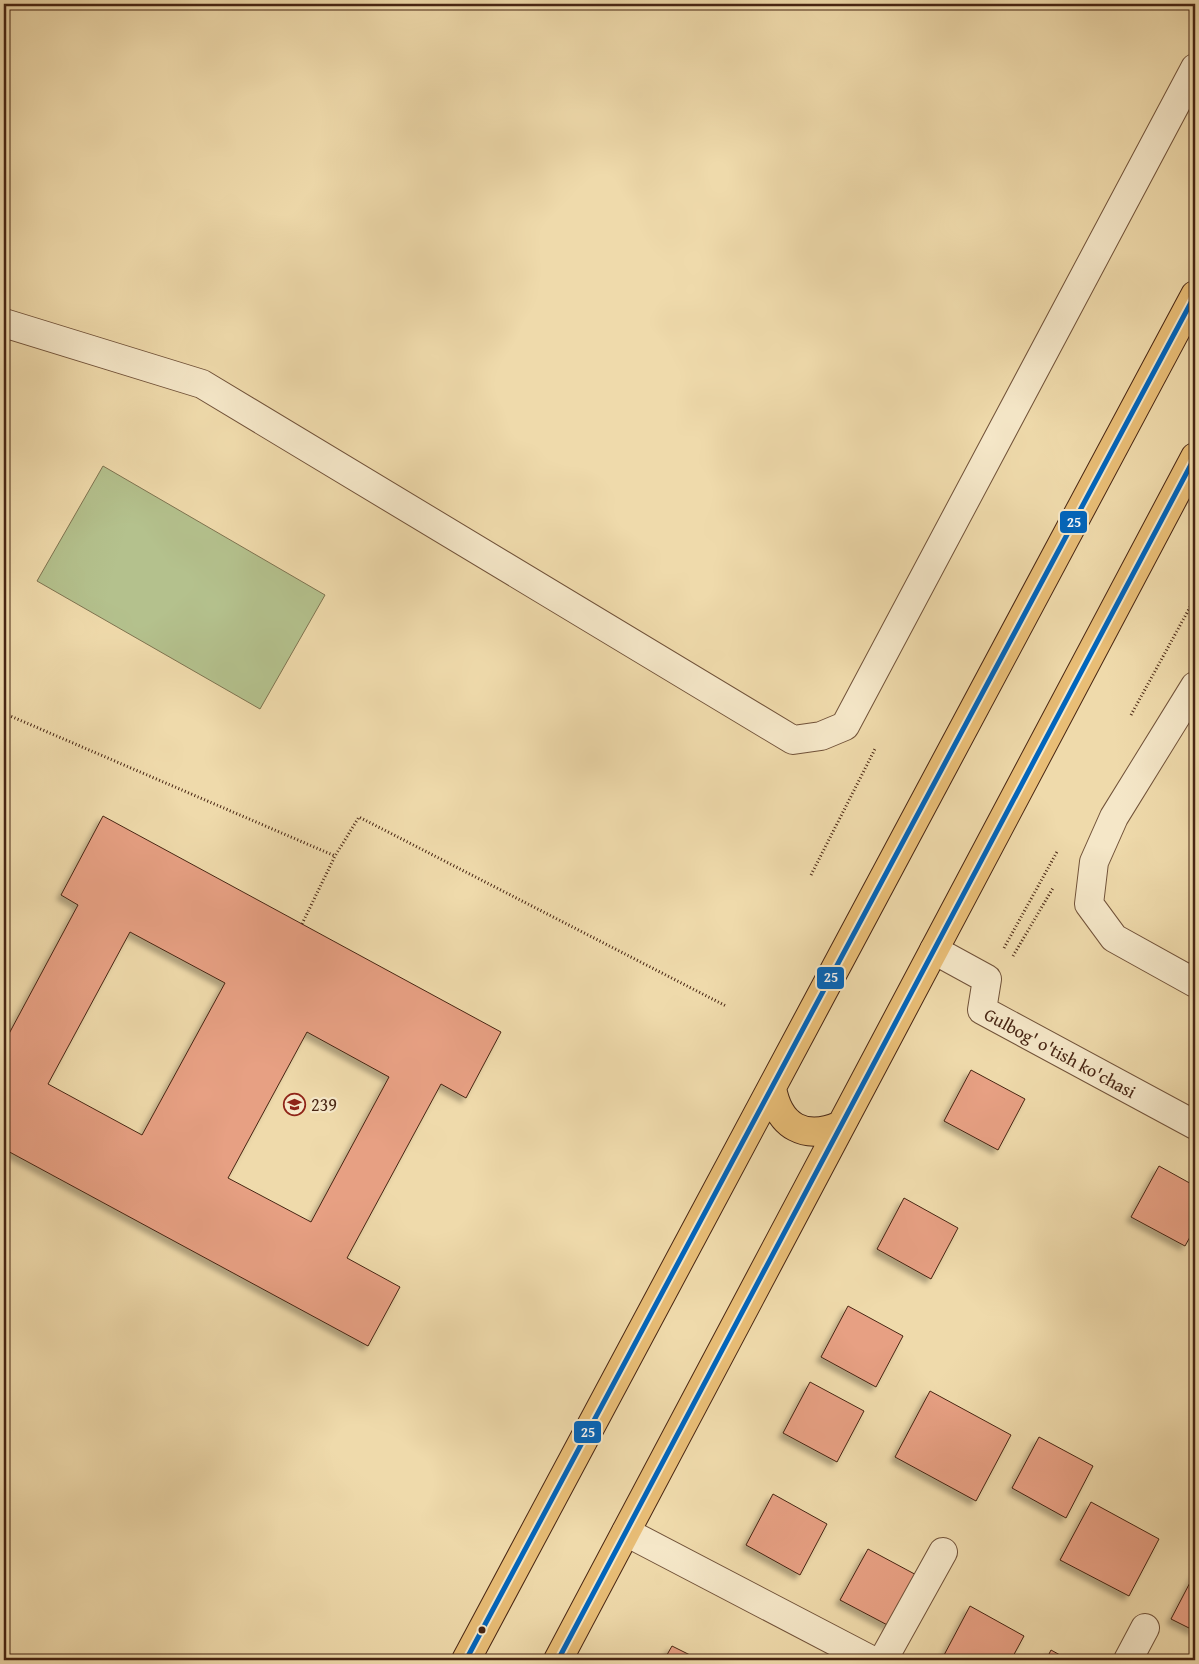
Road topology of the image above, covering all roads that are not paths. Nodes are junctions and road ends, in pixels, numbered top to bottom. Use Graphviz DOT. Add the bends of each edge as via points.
graph roads {
  1 [pos="1195,68"];
  2 [pos="1195,295"];
  3 [pos="4,323"];
  4 [pos="1195,457"];
  5 [pos="1195,686"];
  6 [pos="934,950"];
  7 [pos="1195,983"];
  8 [pos="772,1088"];
  9 [pos="841,1125"];
  10 [pos="1195,1125"];
  11 [pos="626,1532"];
  12 [pos="942,1552"];
  13 [pos="1145,1628"];
  14 [pos="466,1660"];
  15 [pos="558,1660"];
  16 [pos="872,1660"];
  17 [pos="883,1660"];
  18 [pos="1128,1660"];
  1 -- 3 [label="street" via="845,726 821,736 793,740 202,384"];
  2 -- 8 [label="main road"];
  4 -- 6 [label="main road"];
  5 -- 7 [label="street" via="1114,817 1094,862 1089,904 1114,938"];
  6 -- 9 [label="main road"];
  6 -- 10 [label="street, Gulbog' o'tish ko'chasi" via="987,979 982,1010"];
  8 -- 9 [label="main road" via="778,1110 794,1127 816,1132"];
  8 -- 14 [label="main road"];
  9 -- 11 [label="main road"];
  11 -- 15 [label="main road"];
  11 -- 16 [label="street"];
  12 -- 17 [label="street"];
  13 -- 18 [label="street"];
}
